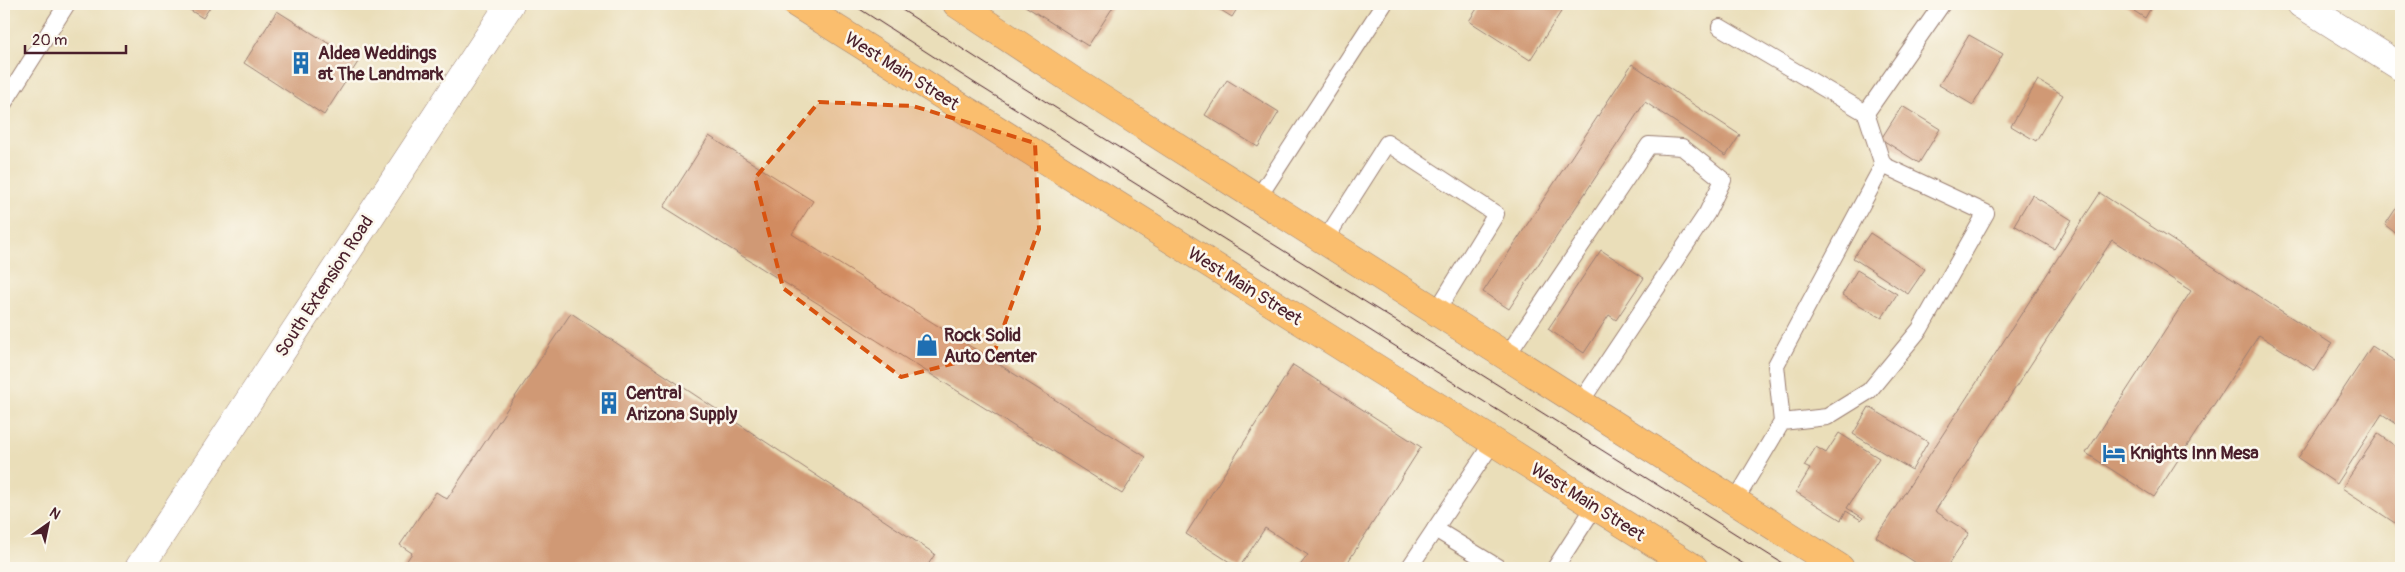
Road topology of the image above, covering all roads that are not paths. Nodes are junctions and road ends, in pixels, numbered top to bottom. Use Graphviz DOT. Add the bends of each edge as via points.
graph roads {
  1 [pos="67,4"];
  2 [pos="510,4"];
  3 [pos="797,4"];
  4 [pos="1384,4"];
  5 [pos="1940,4"];
  6 [pos="2301,4"];
  7 [pos="964,6"];
  8 [pos="1720,27"];
  9 [pos="2401,67"];
  10 [pos="4,103"];
  11 [pos="1866,113"];
  12 [pos="1883,165"];
  13 [pos="1258,198"];
  14 [pos="1324,240"];
  15 [pos="1436,312"];
  16 [pos="1506,357"];
  17 [pos="1580,403"];
  18 [pos="1782,422"];
  19 [pos="1493,442"];
  20 [pos="1735,502"];
  21 [pos="1596,506"];
  22 [pos="1435,529"];
  23 [pos="139,568"];
  24 [pos="1409,568"];
  25 [pos="1499,568"];
  26 [pos="1555,568"];
  27 [pos="1694,568"];
  28 [pos="1840,568"];
  1 -- 10 [label="lane"];
  2 -- 23 [label="street, South Extension Road"];
  3 -- 19 [label="main road, West Main Street"];
  4 -- 13 [label="lane"];
  5 -- 11 [label="lane"];
  6 -- 9 [label="street"];
  7 -- 13 [label="main road"];
  8 -- 11 [label="lane"];
  11 -- 12 [label="lane"];
  12 -- 18 [label="lane" via="1776,365"];
  12 -- 18 [label="lane" via="1986,213 1920,329 1869,391 1826,417"];
  13 -- 14 [label="main road"];
  14 -- 15 [label="main road"];
  14 -- 15 [label="lane" via="1387,143 1496,214"];
  15 -- 16 [label="main road"];
  16 -- 17 [label="main road"];
  16 -- 17 [label="lane" via="1649,145 1682,147 1723,180 1707,212"];
  17 -- 20 [label="main road"];
  18 -- 20 [label="lane"];
  19 -- 21 [label="main road, West Main Street"];
  19 -- 22 [label="lane"];
  20 -- 28 [label="main road"];
  21 -- 26 [label="lane"];
  21 -- 27 [label="main road, West Main Street"];
  22 -- 24 [label="lane"];
  22 -- 25 [label="lane"];
}
